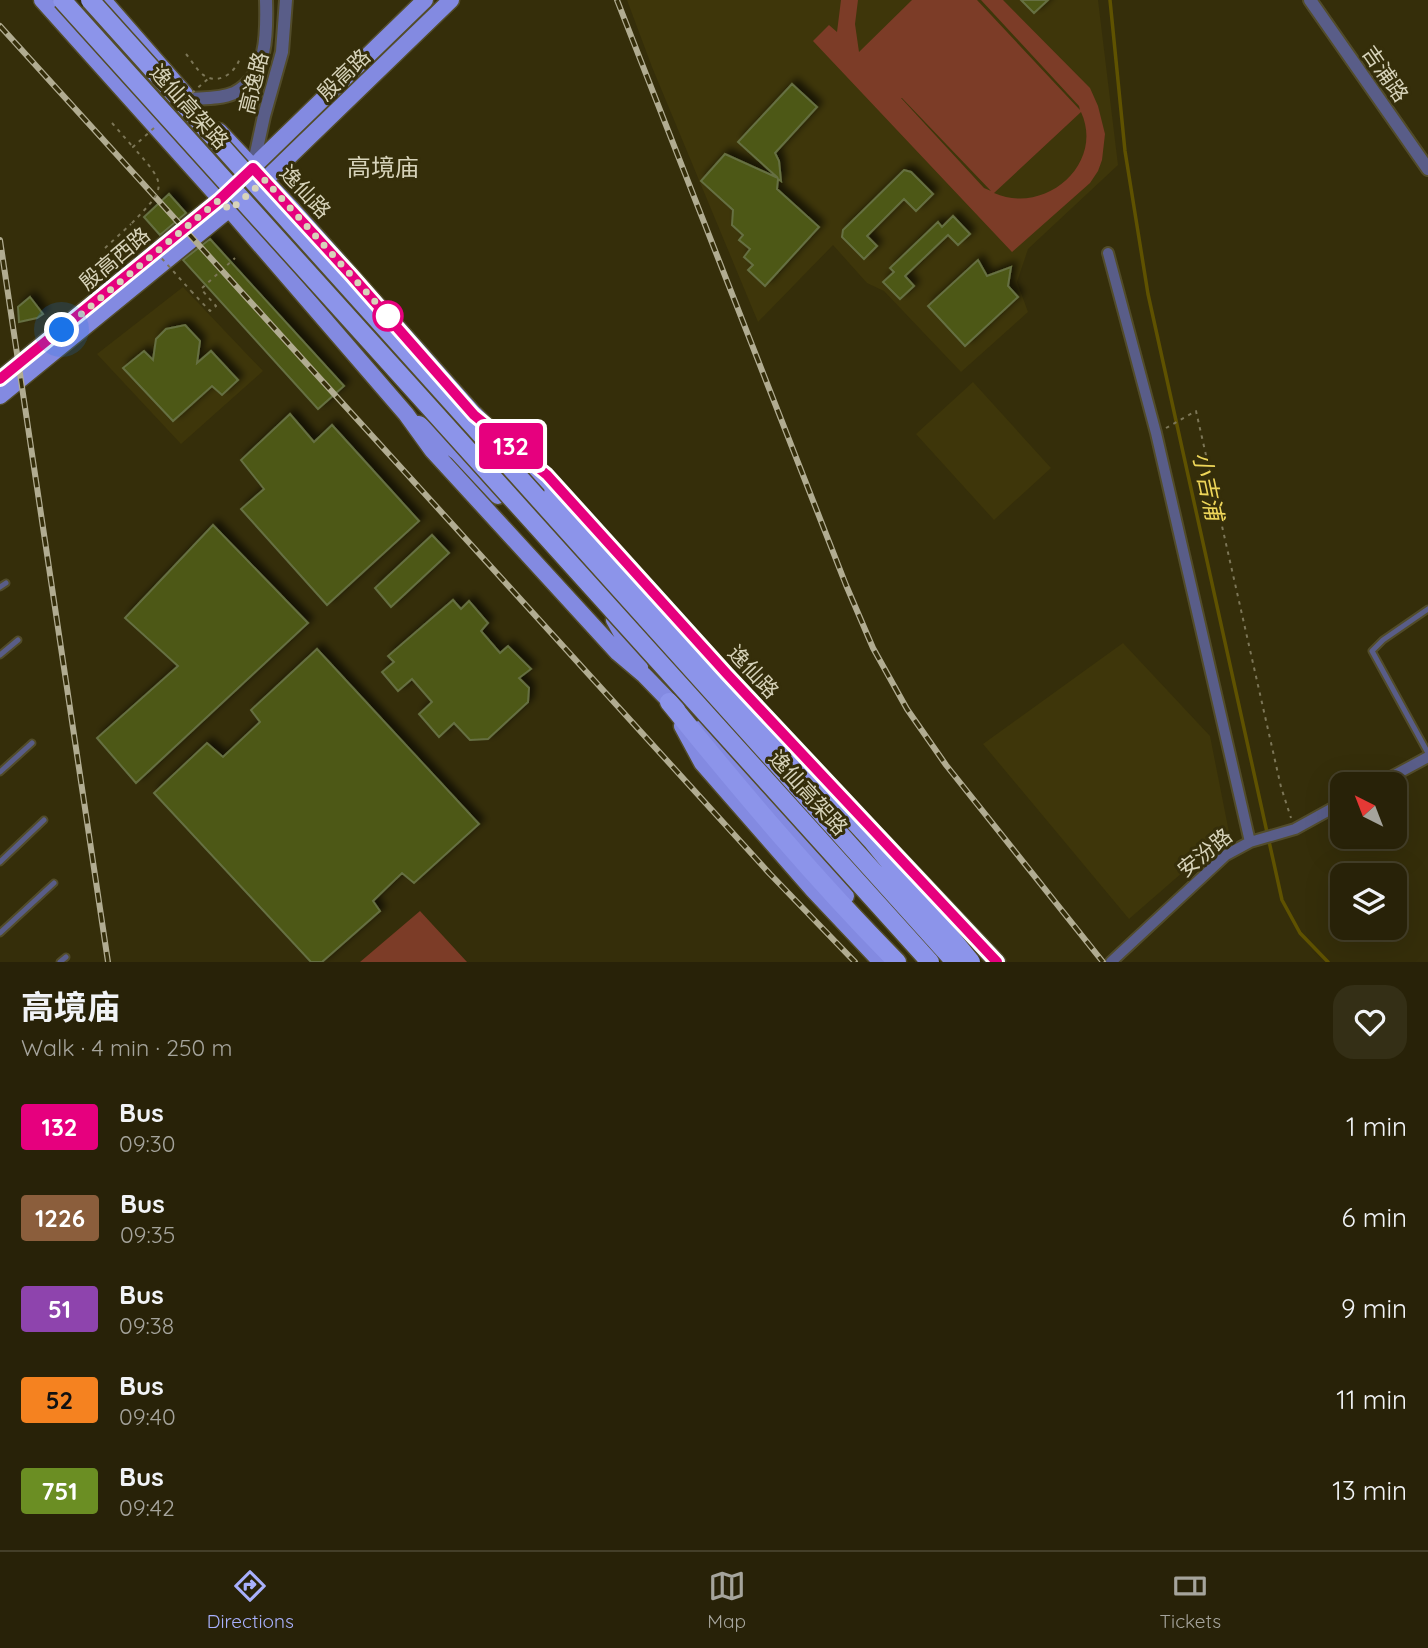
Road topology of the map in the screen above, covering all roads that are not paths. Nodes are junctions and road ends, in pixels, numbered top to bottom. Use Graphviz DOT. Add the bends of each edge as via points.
graph roads {
  1 [pos="42,0"];
  2 [pos="62,0"];
  3 [pos="90,0"];
  4 [pos="103,0"];
  5 [pos="266,0"];
  6 [pos="286,0"];
  7 [pos="425,0"];
  8 [pos="452,0"];
  9 [pos="1310,0"];
  10 [pos="190,97"];
  11 [pos="253,168"];
  12 [pos="1428,169"];
  13 [pos="265,180"];
  14 [pos="225,205"];
  15 [pos="1108,253"];
  16 [pos="0,379"];
  17 [pos="0,396"];
  18 [pos="474,415"];
  19 [pos="6,583"];
  20 [pos="0,587"];
  21 [pos="1428,609"];
  22 [pos="18,640"];
  23 [pos="0,655"];
  24 [pos="669,702"];
  25 [pos="32,743"];
  26 [pos="1428,755"];
  27 [pos="0,772"];
  28 [pos="1399,772"];
  29 [pos="818,807"];
  30 [pos="1330,810"];
  31 [pos="44,820"];
  32 [pos="862,821"];
  33 [pos="1250,842"];
  34 [pos="0,862"];
  35 [pos="54,883"];
  36 [pos="0,933"];
  37 [pos="65,957"];
  38 [pos="60,962"];
  39 [pos="881,962"];
  40 [pos="899,962"];
  41 [pos="930,962"];
  42 [pos="957,962"];
  43 [pos="971,962"];
  44 [pos="997,962"];
  45 [pos="1111,962"];
  1 -- 14 [label="main road"];
  2 -- 41 [label="highway, 逸仙高架路, bridge"];
  3 -- 42 [label="highway, 逸仙高架路, bridge"];
  4 -- 10 [label="main road, 逸仙路"];
  5 -- 10 [label="street, 高逸路" via="261,65 248,82 234,93"];
  6 -- 11 [label="street, 高逸路" via="282,52"];
  7 -- 11 [label="main road, 殷高路"];
  8 -- 13 [label="main road, 殷高路"];
  9 -- 12 [label="street, 吉浦路"];
  10 -- 11 [label="main road, 逸仙路"];
  11 -- 13 [label="main road, 逸仙路"];
  11 -- 14 [label="main road, 殷高西路"];
  13 -- 14 [label="main road, 殷高西路"];
  13 -- 18 [label="main road, 逸仙路"];
  14 -- 16 [label="main road, 殷高西路"];
  14 -- 17 [label="main road, 殷高西路"];
  14 -- 24 [label="main road" via="406,414 457,452 618,624 644,675"];
  15 -- 33 [label="street" via="1156,433"];
  18 -- 29 [label="main road, 逸仙路" via="526,484"];
  18 -- 32 [label="main road, 逸仙路" via="547,475"];
  18 -- 43 [label="highway, bridge" via="553,493 873,842"];
  19 -- 20 [label="lane"];
  21 -- 26 [label="lane" via="1372,651"];
  22 -- 23 [label="lane"];
  24 -- 39 [label="main road" via="702,763"];
  24 -- 40 [label="highway" via="841,906"];
  24 -- 40 [label="main road" via="719,747"];
  25 -- 27 [label="lane"];
  26 -- 28 [label="street"];
  29 -- 32 [label="main road"];
  29 -- 42 [label="main road, 逸仙路"];
  30 -- 33 [label="street, 安汾路" via="1295,829"];
  31 -- 34 [label="lane"];
  32 -- 44 [label="main road, 逸仙路"];
  33 -- 45 [label="street, 安汾路" via="1226,855"];
  35 -- 36 [label="lane"];
  37 -- 38 [label="lane"];
}
